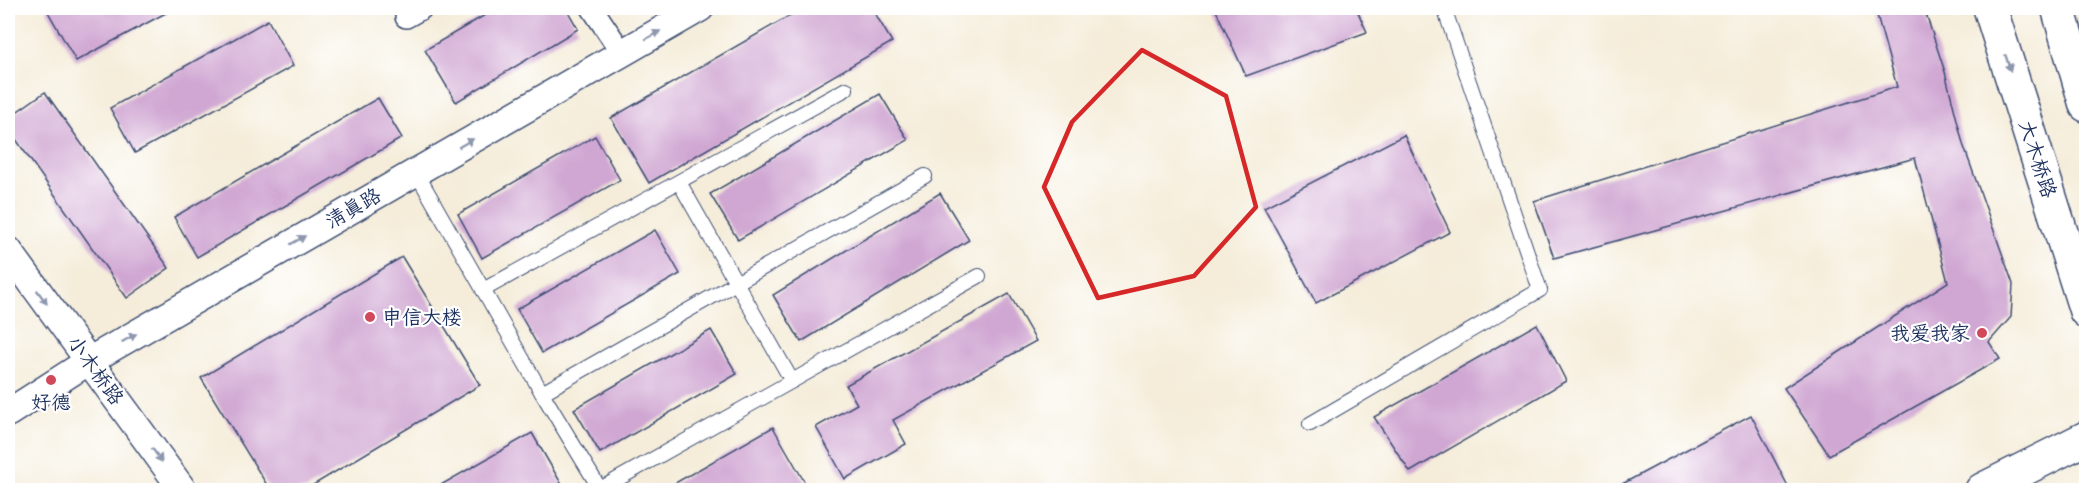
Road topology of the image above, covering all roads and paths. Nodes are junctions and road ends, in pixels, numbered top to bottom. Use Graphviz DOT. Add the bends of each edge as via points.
graph roads {
  1 [pos="592,8"];
  2 [pos="700,8"];
  3 [pos="1443,8"];
  4 [pos="1990,8"];
  5 [pos="2058,8"];
  6 [pos="622,53"];
  7 [pos="846,89"];
  8 [pos="2086,105"];
  9 [pos="416,172"];
  10 [pos="925,176"];
  11 [pos="679,182"];
  12 [pos="8,250"];
  13 [pos="979,276"];
  14 [pos="736,283"];
  15 [pos="483,290"];
  16 [pos="2086,311"];
  17 [pos="89,361"];
  18 [pos="792,381"];
  19 [pos="542,393"];
  20 [pos="8,413"];
  21 [pos="1310,424"];
  22 [pos="2086,438"];
  23 [pos="183,490"];
  24 [pos="1982,490"];
  1 -- 6 [label="street"];
  6 -- 2 [label="street, 清真路, one-way"];
  3 -- 21 [label="lane" via="1540,290"];
  4 -- 16 [label="street, 大木桥路, one-way"];
  5 -- 8 [label="street"];
  9 -- 6 [label="street, 清真路, one-way"];
  7 -- 11 [label="lane"];
  9 -- 15 [label="lane"];
  17 -- 9 [label="street, 清真路, one-way"];
  10 -- 14 [label="lane"];
  11 -- 14 [label="lane"];
  11 -- 15 [label="lane"];
  12 -- 17 [label="street, 小木桥路, one-way"];
  13 -- 18 [label="lane"];
  14 -- 18 [label="lane"];
  14 -- 19 [label="lane"];
  15 -- 19 [label="lane"];
  17 -- 20 [label="street, 清真路"];
  17 -- 23 [label="street, 小木桥路, one-way"];
  18 -- 19 [label="lane" via="600,489"];
  22 -- 24 [label="street"];
}
